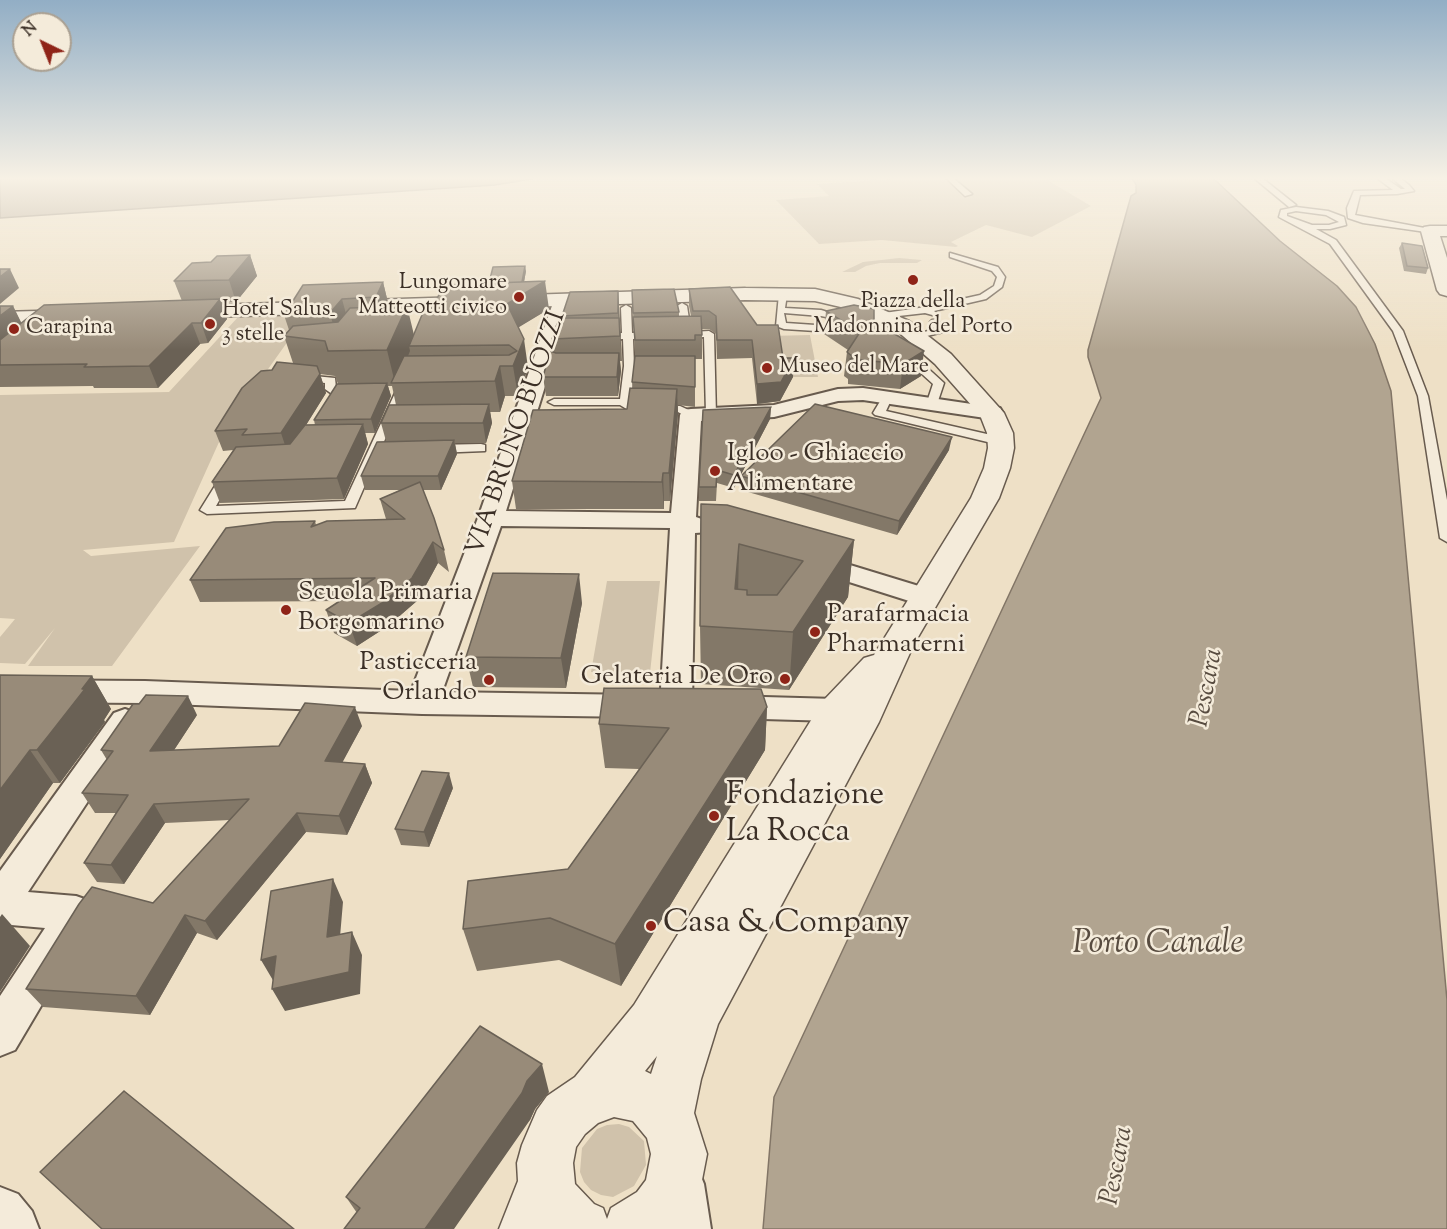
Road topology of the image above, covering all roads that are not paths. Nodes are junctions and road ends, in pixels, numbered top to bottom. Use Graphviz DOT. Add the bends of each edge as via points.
graph roads {
  1 [pos="1321,235"];
  2 [pos="1331,235"];
  3 [pos="1423,235"];
  4 [pos="1440,240"];
  5 [pos="1333,242"];
  6 [pos="953,255"];
  7 [pos="1447,290"];
  8 [pos="563,300"];
  9 [pos="782,302"];
  10 [pos="682,306"];
  11 [pos="626,308"];
  12 [pos="154,313"];
  13 [pos="95,315"];
  14 [pos="49,317"];
  15 [pos="0,318"];
  16 [pos="930,324"];
  17 [pos="664,335"];
  18 [pos="675,335"];
  19 [pos="687,335"];
  20 [pos="25,336"];
  21 [pos="629,336"];
  22 [pos="593,337"];
  23 [pos="617,366"];
  24 [pos="633,369"];
  25 [pos="289,377"];
  26 [pos="398,388"];
  27 [pos="336,392"];
  28 [pos="354,392"];
  29 [pos="887,398"];
  30 [pos="554,402"];
  31 [pos="625,402"];
  32 [pos="326,405"];
  33 [pos="932,405"];
  34 [pos="992,413"];
  35 [pos="701,414"];
  36 [pos="1000,441"];
  37 [pos="481,448"];
  38 [pos="422,449"];
  39 [pos="233,465"];
  40 [pos="491,518"];
  41 [pos="683,520"];
  42 [pos="724,534"];
  43 [pos="1447,538"];
  44 [pos="791,555"];
  45 [pos="925,597"];
  46 [pos="0,691"];
  47 [pos="145,692"];
  48 [pos="422,703"];
  49 [pos="676,706"];
  50 [pos="848,716"];
  51 [pos="0,902"];
  52 [pos="0,907"];
  53 [pos="0,1035"];
  54 [pos="594,1096"];
  55 [pos="666,1116"];
  56 [pos="678,1169"];
  57 [pos="537,1205"];
  58 [pos="0,1212"];
  59 [pos="14,1229"];
  60 [pos="582,1229"];
  61 [pos="632,1229"];
  62 [pos="686,1229"];
  1 -- 5 [label="lane"];
  2 -- 5 [label="lane"];
  3 -- 4 [label="lane"];
  4 -- 7 [label="street"];
  5 -- 43 [label="lane" via="1398,331 1423,396"];
  6 -- 16 [label="lane" via="995,268 1001,277 998,287"];
  8 -- 9 [label="street"];
  8 -- 12 [label="street" via="433,311"];
  8 -- 40 [label="street, VIA BRUNO BUOZZI"];
  9 -- 9 [label="lane" via="778,324 784,326 832,329 846,319"];
  9 -- 16 [label="street" via="839,299 884,316"];
  10 -- 19 [label="lane"];
  11 -- 21 [label="lane"];
  13 -- 14 [label="street"];
  14 -- 15 [label="street"];
  14 -- 20 [label="street"];
  16 -- 33 [label="lane" via="939,383"];
  16 -- 34 [label="street" via="962,378"];
  17 -- 21 [label="lane, VIA BRUNO BUOZZI"];
  18 -- 19 [label="lane"];
  19 -- 35 [label="lane" via="709,334"];
  21 -- 22 [label="lane, VIA BRUNO BUOZZI"];
  21 -- 24 [label="lane"];
  23 -- 24 [label="lane"];
  24 -- 31 [label="lane"];
  25 -- 27 [label="lane" via="330,380 330,389"];
  26 -- 39 [label="lane" via="394,420 378,444 350,505 207,510"];
  27 -- 28 [label="lane"];
  27 -- 32 [label="lane"];
  29 -- 33 [label="street"];
  29 -- 35 [label="street" via="838,395 774,411"];
  29 -- 36 [label="lane" via="879,413"];
  30 -- 31 [label="lane, VIA BRUNO BUOZZI"];
  31 -- 35 [label="lane, VIA BRUNO BUOZZI" via="630,408 680,409"];
  33 -- 34 [label="street"];
  34 -- 36 [label="street"];
  35 -- 41 [label="street"];
  36 -- 45 [label="street" via="997,468 984,500"];
  37 -- 38 [label="lane"];
  40 -- 41 [label="street"];
  40 -- 48 [label="street, VIA BRUNO BUOZZI"];
  41 -- 42 [label="street"];
  41 -- 49 [label="street"];
  44 -- 45 [label="street"];
  45 -- 50 [label="street"];
  46 -- 47 [label="street"];
  47 -- 48 [label="street"];
  47 -- 51 [label="street"];
  48 -- 49 [label="street"];
  49 -- 50 [label="street"];
  50 -- 54 [label="street" via="651,1023"];
  50 -- 55 [label="street" via="696,1016"];
  52 -- 53 [label="street" via="76,913"];
  54 -- 55 [label="street" via="614,1091 634,1093 652,1101"];
  54 -- 57 [label="street" via="573,1109 556,1129"];
  55 -- 56 [label="street" via="676,1138"];
  56 -- 61 [label="street" via="662,1205"];
  56 -- 62 [label="street"];
  57 -- 60 [label="street" via="551,1198 560,1213"];
  58 -- 59 [label="street"];
}
